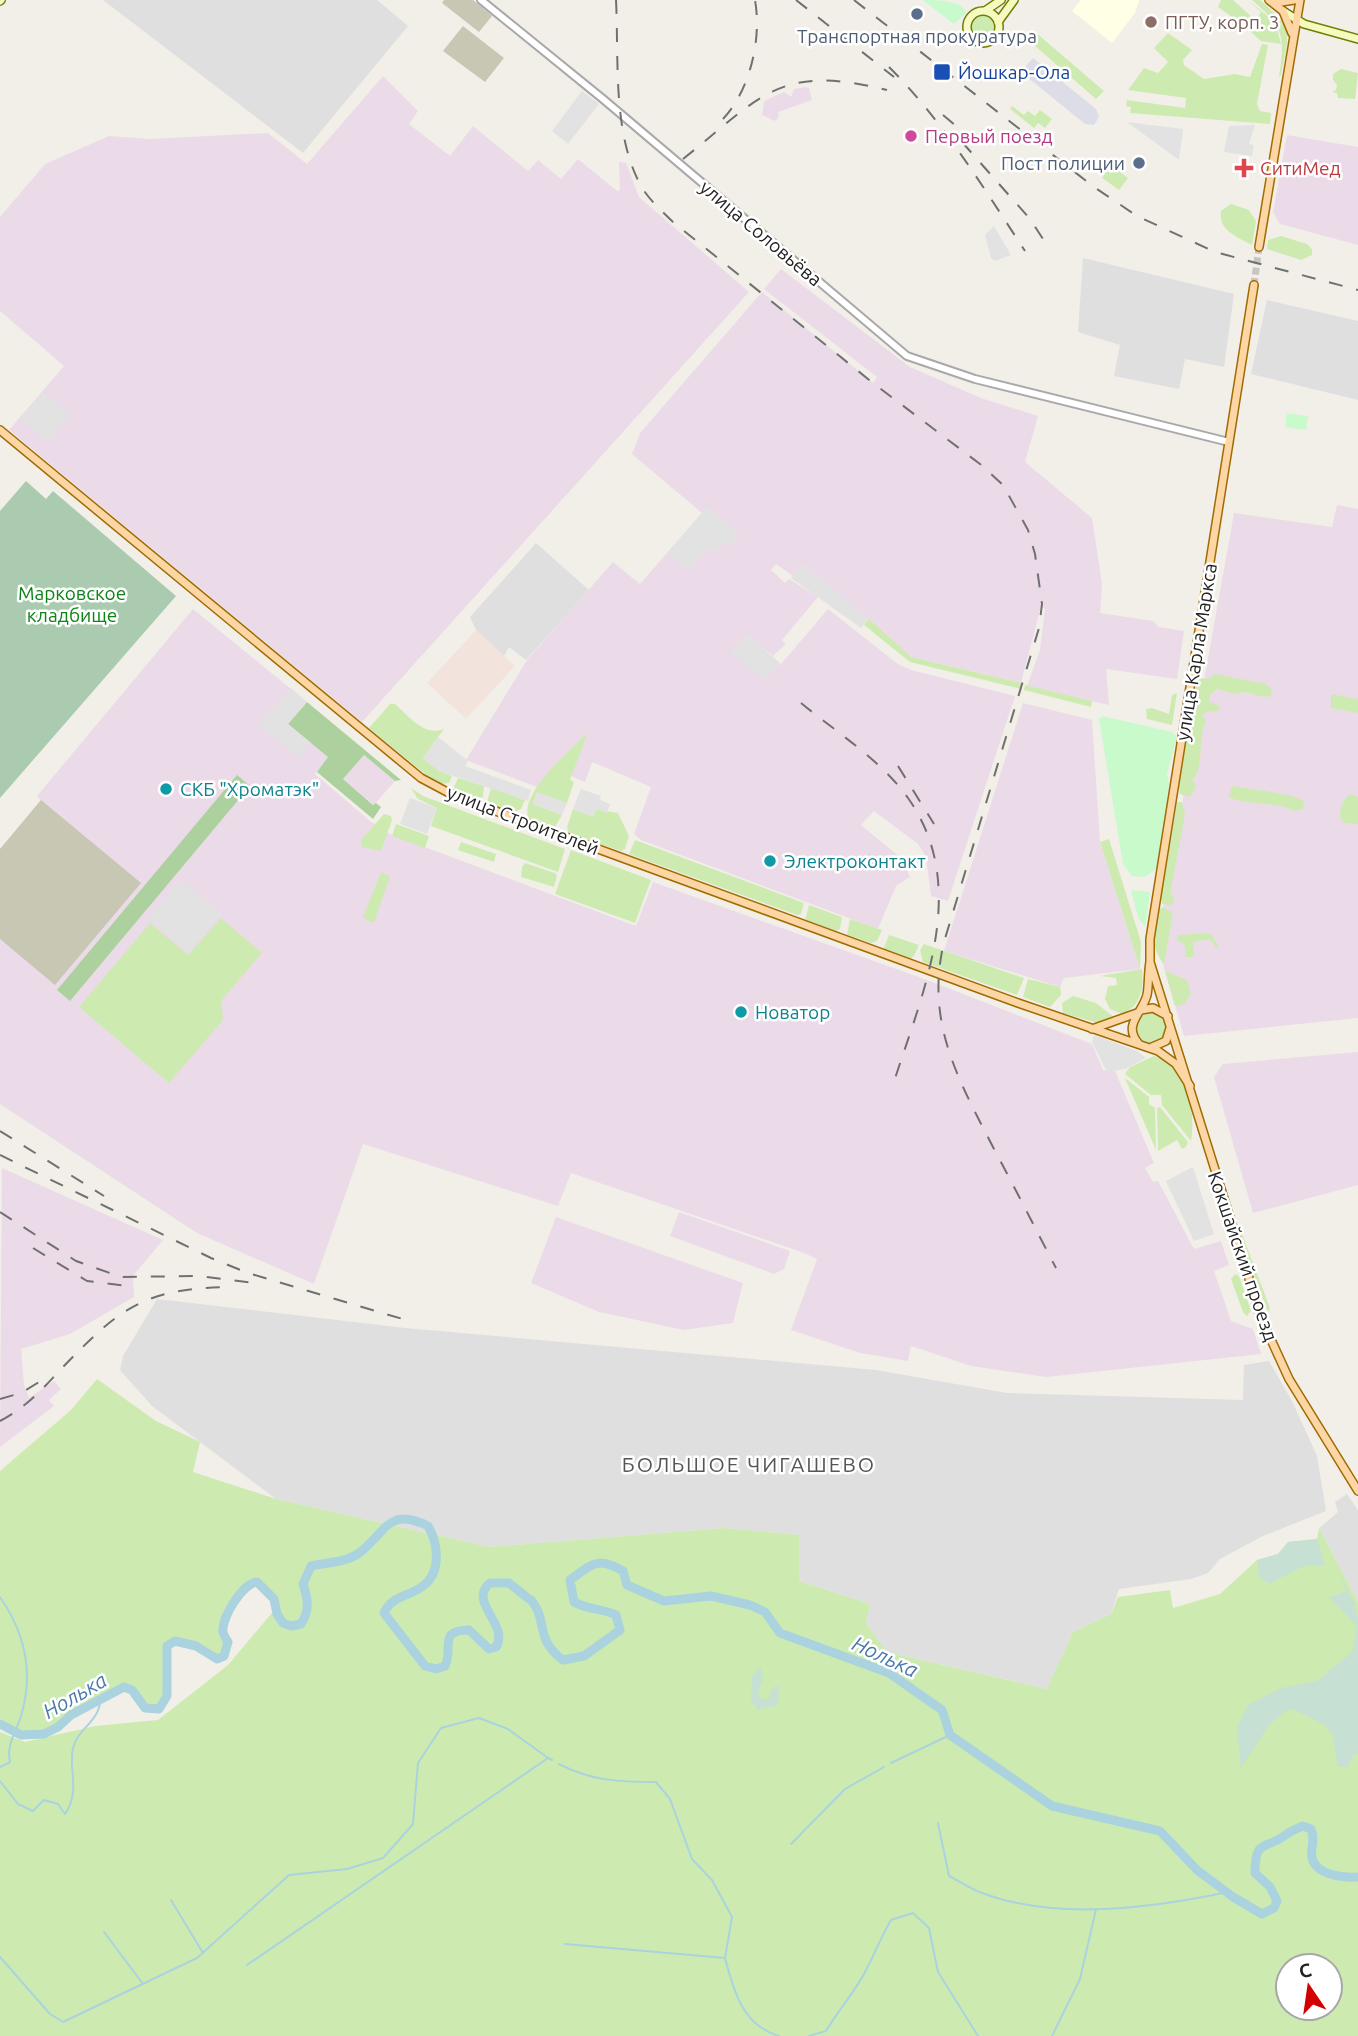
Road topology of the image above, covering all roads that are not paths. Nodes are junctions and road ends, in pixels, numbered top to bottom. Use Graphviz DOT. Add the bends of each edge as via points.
graph roads {
  1 [pos="481,0"];
  2 [pos="1001,0"];
  3 [pos="1014,0"];
  4 [pos="1294,0"];
  5 [pos="1300,0"];
  6 [pos="1270,1"];
  7 [pos="985,11"];
  8 [pos="1283,11"];
  9 [pos="1296,21"];
  10 [pos="998,22"];
  11 [pos="1358,38"];
  12 [pos="1293,41"];
  13 [pos="1259,247"];
  14 [pos="1254,285"];
  15 [pos="0,430"];
  16 [pos="1229,442"];
  17 [pos="1150,962"];
  18 [pos="1139,1012"];
  19 [pos="1169,1020"];
  20 [pos="1092,1029"];
  21 [pos="1139,1045"];
  22 [pos="1149,1048"];
  23 [pos="1190,1086"];
  24 [pos="1358,1491"];
  1 -- 16 [label="street, улица Соловьёва" via="907,356 975,379"];
  2 -- 7 [label="main road"];
  3 -- 10 [label="main road"];
  4 -- 6 [label="main road"];
  5 -- 9 [label="main road"];
  6 -- 8 [label="main road"];
  7 -- 10 [label="main road"];
  7 -- 10 [label="main road" via="967,23 967,33 974,41 983,44 995,38"];
  8 -- 9 [label="main road"];
  8 -- 12 [label="main road"];
  9 -- 11 [label="main road"];
  9 -- 12 [label="main road"];
  12 -- 13 [label="main road"];
  14 -- 16 [label="main road, улица Карла Маркса"];
  15 -- 20 [label="main road, улица Строителей" via="421,778 530,824"];
  16 -- 17 [label="main road, улица Карла Маркса"];
  17 -- 18 [label="main road" via="1146,997"];
  17 -- 19 [label="main road, улица Карла Маркса"];
  18 -- 19 [label="main road" via="1153,1007"];
  18 -- 20 [label="main road"];
  18 -- 21 [label="main road" via="1132,1030"];
  19 -- 22 [label="main road" via="1166,1041"];
  19 -- 23 [label="main road, Кокшайский проезд"];
  20 -- 21 [label="main road, улица Строителей"];
  21 -- 22 [label="main road"];
  22 -- 23 [label="main road" via="1172,1059"];
  23 -- 24 [label="main road, Кокшайский проезд" via="1262,1320 1289,1379"];
}
